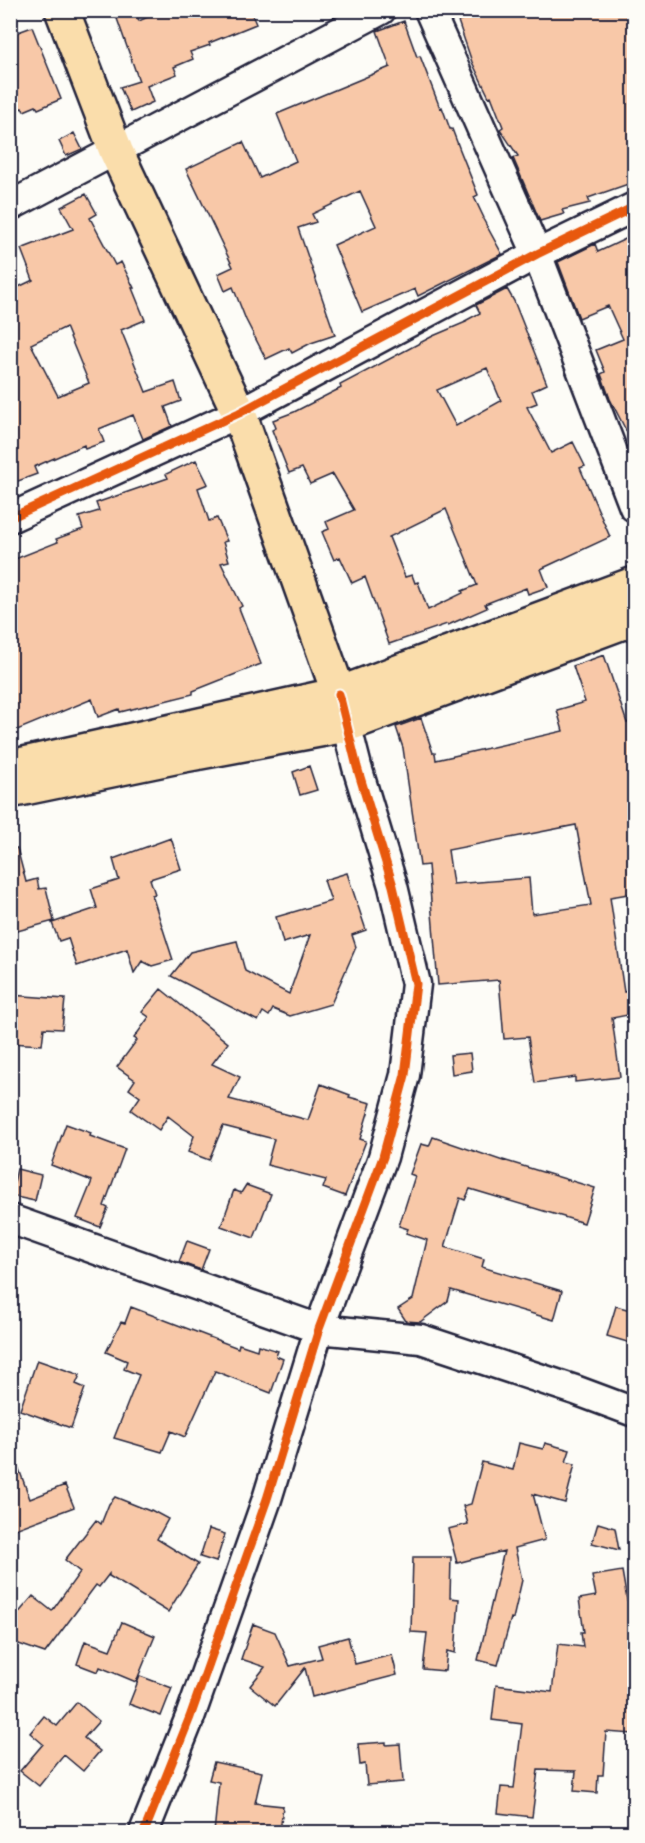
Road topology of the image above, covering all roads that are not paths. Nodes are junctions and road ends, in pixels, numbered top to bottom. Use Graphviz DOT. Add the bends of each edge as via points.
graph roads {
  1 [pos="62,10"];
  2 [pos="381,10"];
  3 [pos="429,10"];
  4 [pos="116,151"];
  5 [pos="10,206"];
  6 [pos="634,207"];
  7 [pos="537,254"];
  8 [pos="240,413"];
  9 [pos="634,507"];
  10 [pos="10,518"];
  11 [pos="634,584"];
  12 [pos="634,618"];
  13 [pos="342,709"];
  14 [pos="11,772"];
  15 [pos="10,1219"];
  16 [pos="319,1329"];
  17 [pos="634,1412"];
  18 [pos="144,1833"];
  1 -- 4 [label="main road"];
  2 -- 4 [label="street"];
  3 -- 7 [label="street"];
  4 -- 5 [label="street"];
  4 -- 8 [label="main road"];
  6 -- 7 [label="street"];
  7 -- 8 [label="street"];
  7 -- 9 [label="street"];
  8 -- 10 [label="street"];
  8 -- 13 [label="main road"];
  11 -- 13 [label="main road"];
  12 -- 13 [label="main road"];
  13 -- 14 [label="main road"];
  13 -- 16 [label="street" via="393,886 416,984 405,1075 386,1147"];
  15 -- 16 [label="street"];
  16 -- 17 [label="street" via="421,1340"];
  16 -- 18 [label="street" via="263,1510 190,1717"];
}
